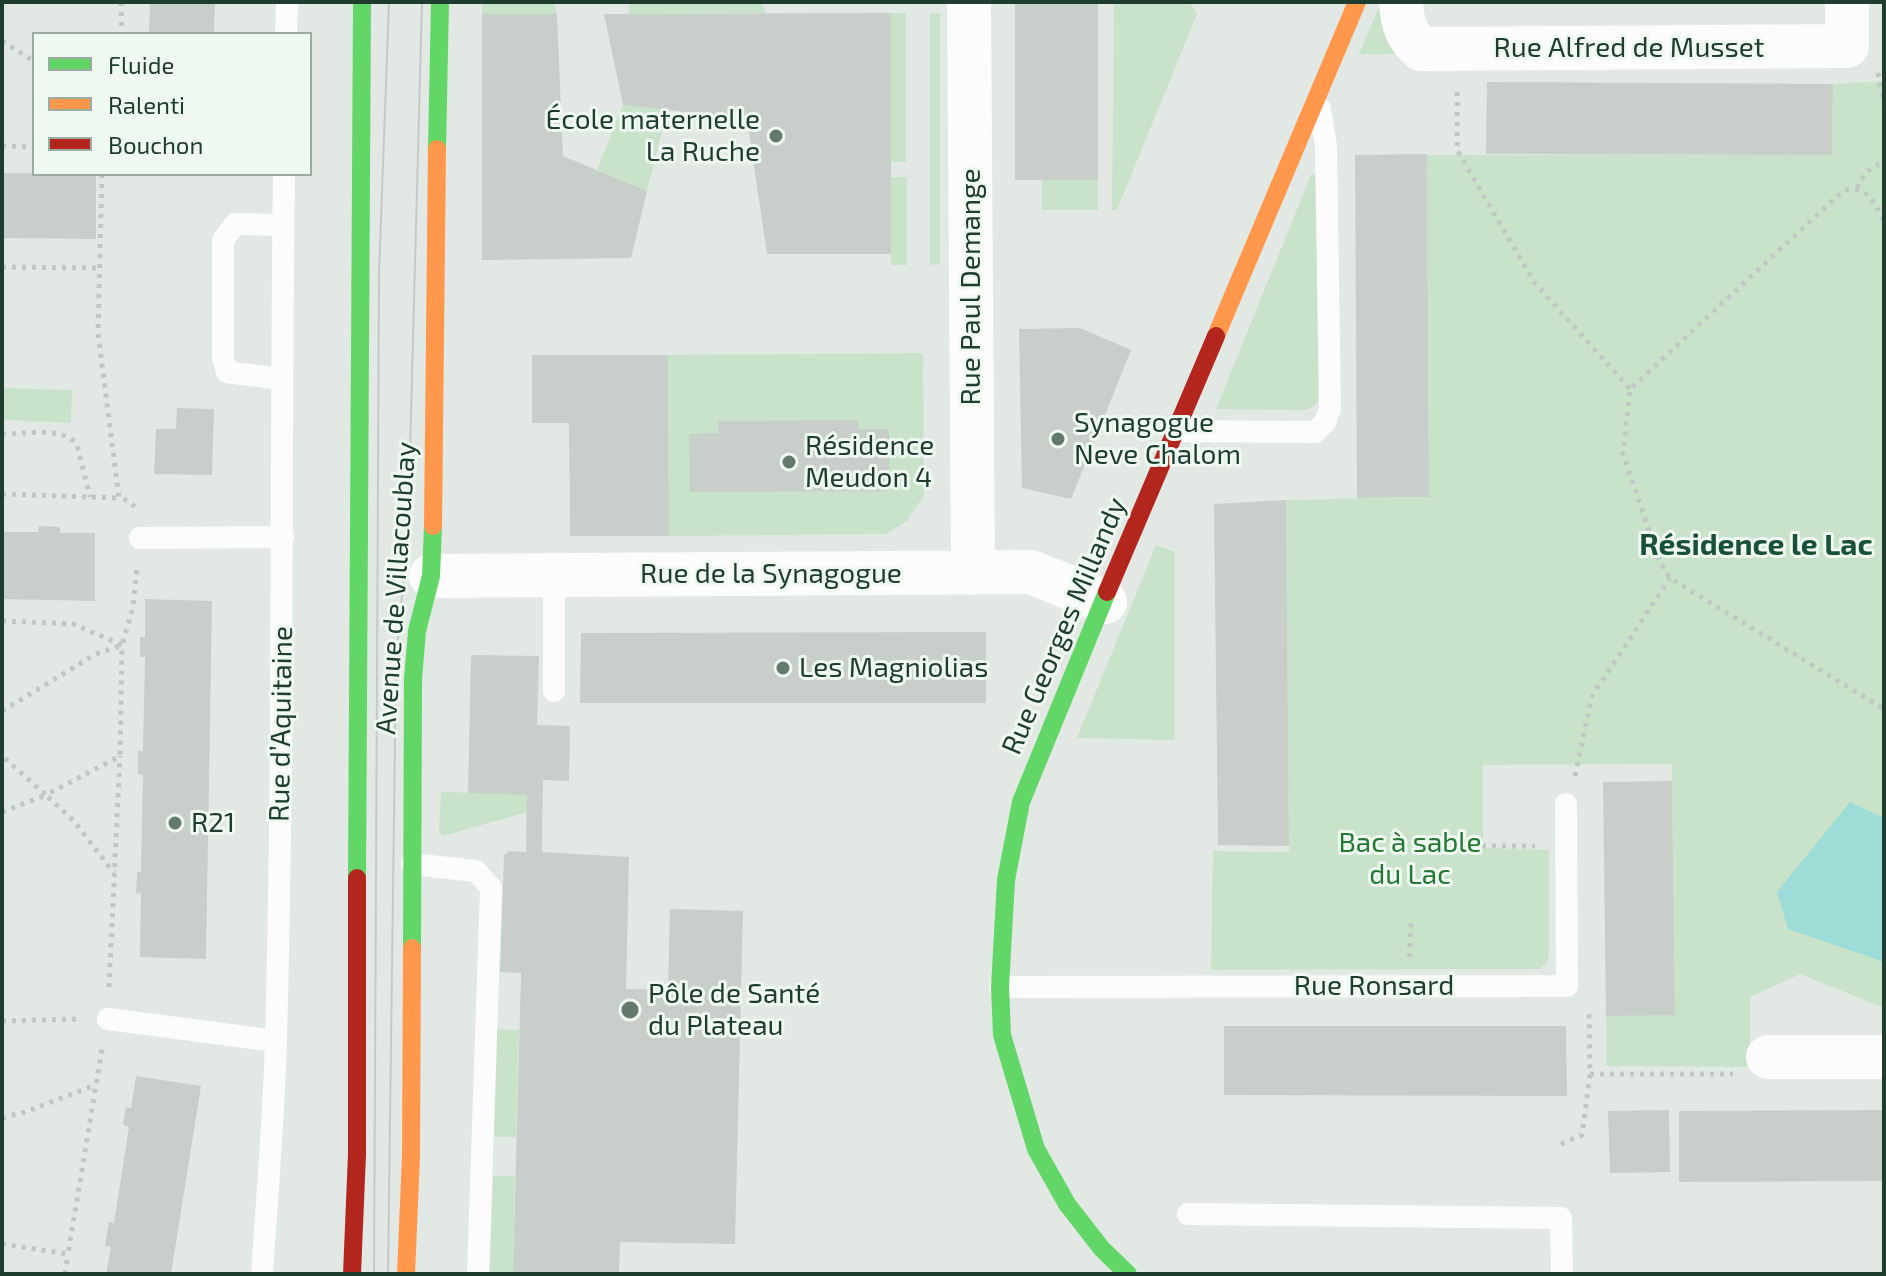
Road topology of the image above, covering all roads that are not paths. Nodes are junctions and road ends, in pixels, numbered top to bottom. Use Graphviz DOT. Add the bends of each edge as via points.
graph roads {
  1 [pos="287,2"];
  2 [pos="362,2"];
  3 [pos="440,2"];
  4 [pos="969,2"];
  5 [pos="1357,2"];
  6 [pos="1401,2"];
  7 [pos="1847,2"];
  8 [pos="286,32"];
  9 [pos="1318,96"];
  10 [pos="284,176"];
  11 [pos="283,225"];
  12 [pos="281,379"];
  13 [pos="1177,431"];
  14 [pos="283,537"];
  15 [pos="140,538"];
  16 [pos="973,573"];
  17 [pos="554,575"];
  18 [pos="431,576"];
  19 [pos="1105,602"];
  20 [pos="554,691"];
  21 [pos="1566,804"];
  22 [pos="412,864"];
  23 [pos="1000,987"];
  24 [pos="108,1019"];
  25 [pos="276,1041"];
  26 [pos="1768,1057"];
  27 [pos="1884,1057"];
  28 [pos="1188,1214"];
  29 [pos="262,1274"];
  30 [pos="352,1274"];
  31 [pos="406,1274"];
  32 [pos="478,1274"];
  33 [pos="1128,1274"];
  34 [pos="1562,1274"];
  1 -- 8 [label="lane"];
  2 -- 30 [label="street, Avenue de Villacoublay"];
  3 -- 18 [label="street, Avenue de Villacoublay"];
  4 -- 16 [label="street, Rue Paul Demange"];
  5 -- 9 [label="street, Rue Georges Millandy"];
  6 -- 7 [label="street, Rue Alfred de Musset" via="1402,23 1421,49 1847,46"];
  9 -- 13 [label="street, Rue Georges Millandy"];
  9 -- 13 [label="lane" via="1326,146 1330,409 1325,422 1315,432"];
  10 -- 11 [label="lane, Rue d’Aquitaine"];
  11 -- 12 [label="lane, Rue d’Aquitaine"];
  11 -- 12 [label="lane" via="235,224 223,240 227,372"];
  12 -- 14 [label="lane, Rue d’Aquitaine"];
  13 -- 19 [label="street, Rue Georges Millandy"];
  14 -- 15 [label="lane"];
  14 -- 25 [label="lane, Rue d’Aquitaine"];
  16 -- 17 [label="street, Rue de la Synagogue"];
  16 -- 19 [label="street, Rue de la Synagogue" via="1031,572"];
  17 -- 18 [label="street, Rue de la Synagogue"];
  17 -- 20 [label="lane"];
  18 -- 22 [label="street, Avenue de Villacoublay" via="417,631 413,679"];
  19 -- 23 [label="street, Rue Georges Millandy" via="1021,802 1006,880"];
  21 -- 23 [label="lane, Rue Ronsard" via="1567,986"];
  22 -- 31 [label="street, Avenue de Villacoublay"];
  22 -- 32 [label="lane" via="476,871 491,888"];
  23 -- 33 [label="street, Rue Georges Millandy" via="1002,1035 1036,1149 1067,1204"];
  24 -- 25 [label="lane"];
  25 -- 29 [label="lane, Rue d’Aquitaine"];
  26 -- 27 [label="street"];
  28 -- 34 [label="lane" via="1561,1218"];
}
